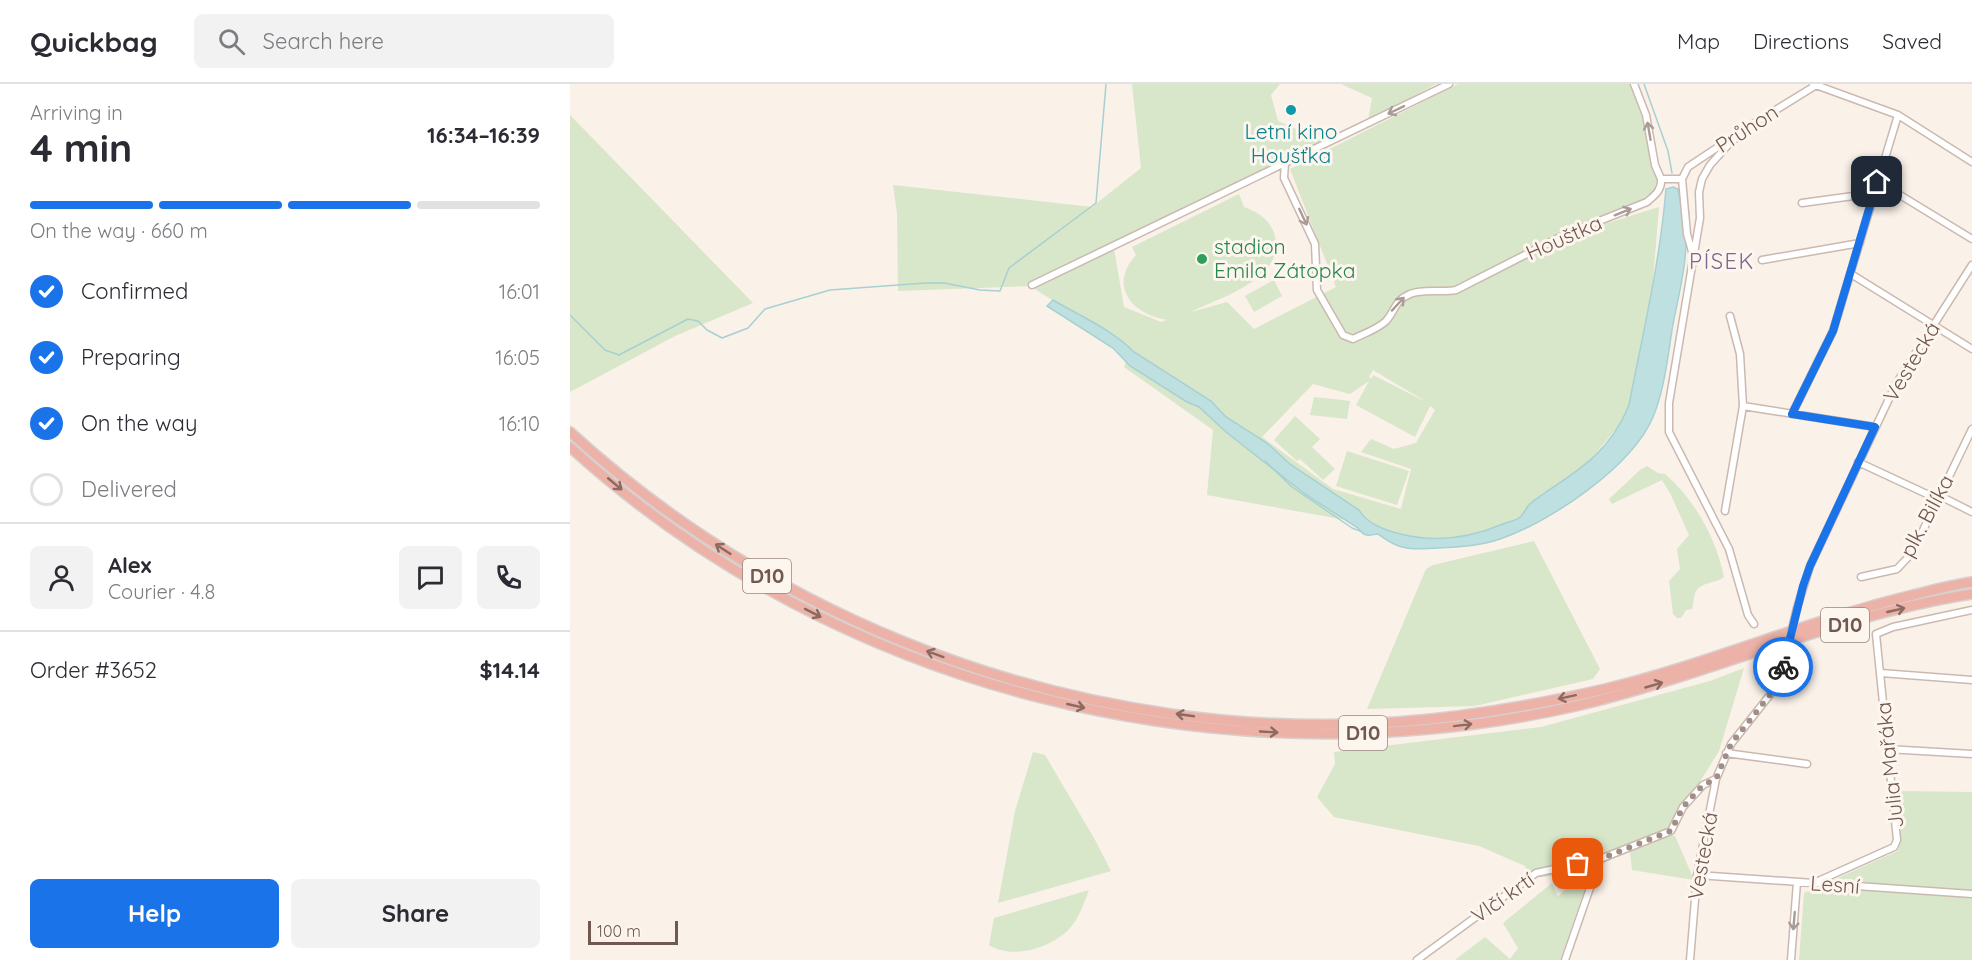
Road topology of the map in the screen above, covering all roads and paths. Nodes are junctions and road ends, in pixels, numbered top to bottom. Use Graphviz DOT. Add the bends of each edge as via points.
graph roads {
  1 [pos="1449,84"];
  2 [pos="1634,84"];
  3 [pos="1816,85"];
  4 [pos="1898,116"];
  5 [pos="1729,144"];
  6 [pos="1285,162"];
  7 [pos="1972,162"];
  8 [pos="1661,179"];
  9 [pos="1682,179"];
  10 [pos="1877,182"];
  11 [pos="1875,193"];
  12 [pos="1802,203"];
  13 [pos="1972,239"];
  14 [pos="1860,243"];
  15 [pos="1694,259"];
  16 [pos="1762,260"];
  17 [pos="1972,265"];
  18 [pos="1851,274"];
  19 [pos="1032,285"];
  20 [pos="1730,316"];
  21 [pos="1934,324"];
  22 [pos="1972,349"];
  23 [pos="1743,406"];
  24 [pos="1792,414"];
  25 [pos="1875,427"];
  26 [pos="1972,429"];
  27 [pos="570,432"];
  28 [pos="570,447"];
  29 [pos="1858,462"];
  30 [pos="1939,497"];
  31 [pos="1725,511"];
  32 [pos="1972,512"];
  33 [pos="1861,577"];
  34 [pos="1972,582"];
  35 [pos="1972,594"];
  36 [pos="1972,610"];
  37 [pos="1754,624"];
  38 [pos="1704,664"];
  39 [pos="1881,674"];
  40 [pos="1972,680"];
  41 [pos="1020,687"];
  42 [pos="1887,749"];
  43 [pos="1726,753"];
  44 [pos="1972,754"];
  45 [pos="1807,764"];
  46 [pos="1716,779"];
  47 [pos="1600,859"];
  48 [pos="1834,874"];
  49 [pos="1697,875"];
  50 [pos="1797,882"];
  51 [pos="1816,882"];
  52 [pos="1834,884"];
  53 [pos="1972,894"];
  54 [pos="1417,960"];
  55 [pos="1565,960"];
  56 [pos="1690,960"];
  57 [pos="1791,960"];
  1 -- 6 [label="street, one-way"];
  8 -- 2 [label="street, one-way" via="1646,115"];
  3 -- 4 [label="street"];
  3 -- 5 [label="street, Průhon" via="1753,124"];
  4 -- 7 [label="street"];
  4 -- 10 [label="street"];
  5 -- 9 [label="street, Průhon" via="1688,167"];
  5 -- 15 [label="street" via="1702,179"];
  6 -- 8 [label="street, Houštka, one-way" via="1284,178 1315,244 1317,290 1348,339 1382,325 1396,304 1408,295 1456,290 1564,235 1647,202 1656,195"];
  6 -- 19 [label="street"];
  8 -- 9 [label="street"];
  9 -- 15 [label="street" via="1687,234"];
  10 -- 11 [label="street"];
  10 -- 13 [label="street"];
  11 -- 12 [label="street"];
  11 -- 14 [label="street"];
  14 -- 16 [label="street"];
  14 -- 18 [label="street"];
  15 -- 37 [label="street" via="1669,403 1669,432 1729,549"];
  17 -- 21 [label="street, Vestecká"];
  18 -- 21 [label="street"];
  18 -- 24 [label="street" via="1833,331"];
  20 -- 23 [label="street" via="1740,354"];
  21 -- 22 [label="street"];
  21 -- 25 [label="street, Vestecká" via="1896,384"];
  23 -- 24 [label="street"];
  23 -- 31 [label="street"];
  24 -- 25 [label="street"];
  25 -- 29 [label="street, Vestecká"];
  26 -- 30 [label="street, plk. Bilíka"];
  41 -- 27 [label="highway, D10, one-way" via="856,621 746,564 638,489"];
  28 -- 41 [label="highway, D10, one-way" via="679,534 787,599 897,652 987,683"];
  29 -- 30 [label="street"];
  29 -- 43 [label="street, Vestecká, bridge" via="1810,566 1773,691"];
  30 -- 32 [label="street"];
  30 -- 33 [label="street, plk. Bilíka" via="1911,553 1897,569"];
  34 -- 38 [label="highway, D10" via="1854,610 1720,654"];
  38 -- 35 [label="highway, D10, one-way" via="1720,664 1890,611"];
  36 -- 39 [label="street, Julia Mařáka" via="1876,634"];
  38 -- 41 [label="highway, D10" via="1611,697 1525,716 1434,729 1349,734 1198,727 1099,711"];
  39 -- 40 [label="street"];
  39 -- 42 [label="street, Julia Mařáka"];
  42 -- 44 [label="street"];
  42 -- 48 [label="street, Julia Mařáka" via="1897,840 1894,847"];
  43 -- 45 [label="street"];
  43 -- 46 [label="street, Vestecká"];
  46 -- 47 [label="street, Vlčí krtí" via="1703,785 1683,807 1671,831"];
  46 -- 49 [label="street, Vestecká"];
  47 -- 54 [label="street, Vlčí krtí" via="1536,873"];
  47 -- 55 [label="street"];
  48 -- 51 [label="street, Julia Mařáka"];
  48 -- 52 [label="street"];
  49 -- 50 [label="street, Lesní"];
  49 -- 56 [label="street, Vestecká"];
  50 -- 51 [label="street, Lesní"];
  50 -- 57 [label="street, one-way"];
  51 -- 52 [label="street, Lesní"];
  52 -- 53 [label="street, Lesní"];
}
